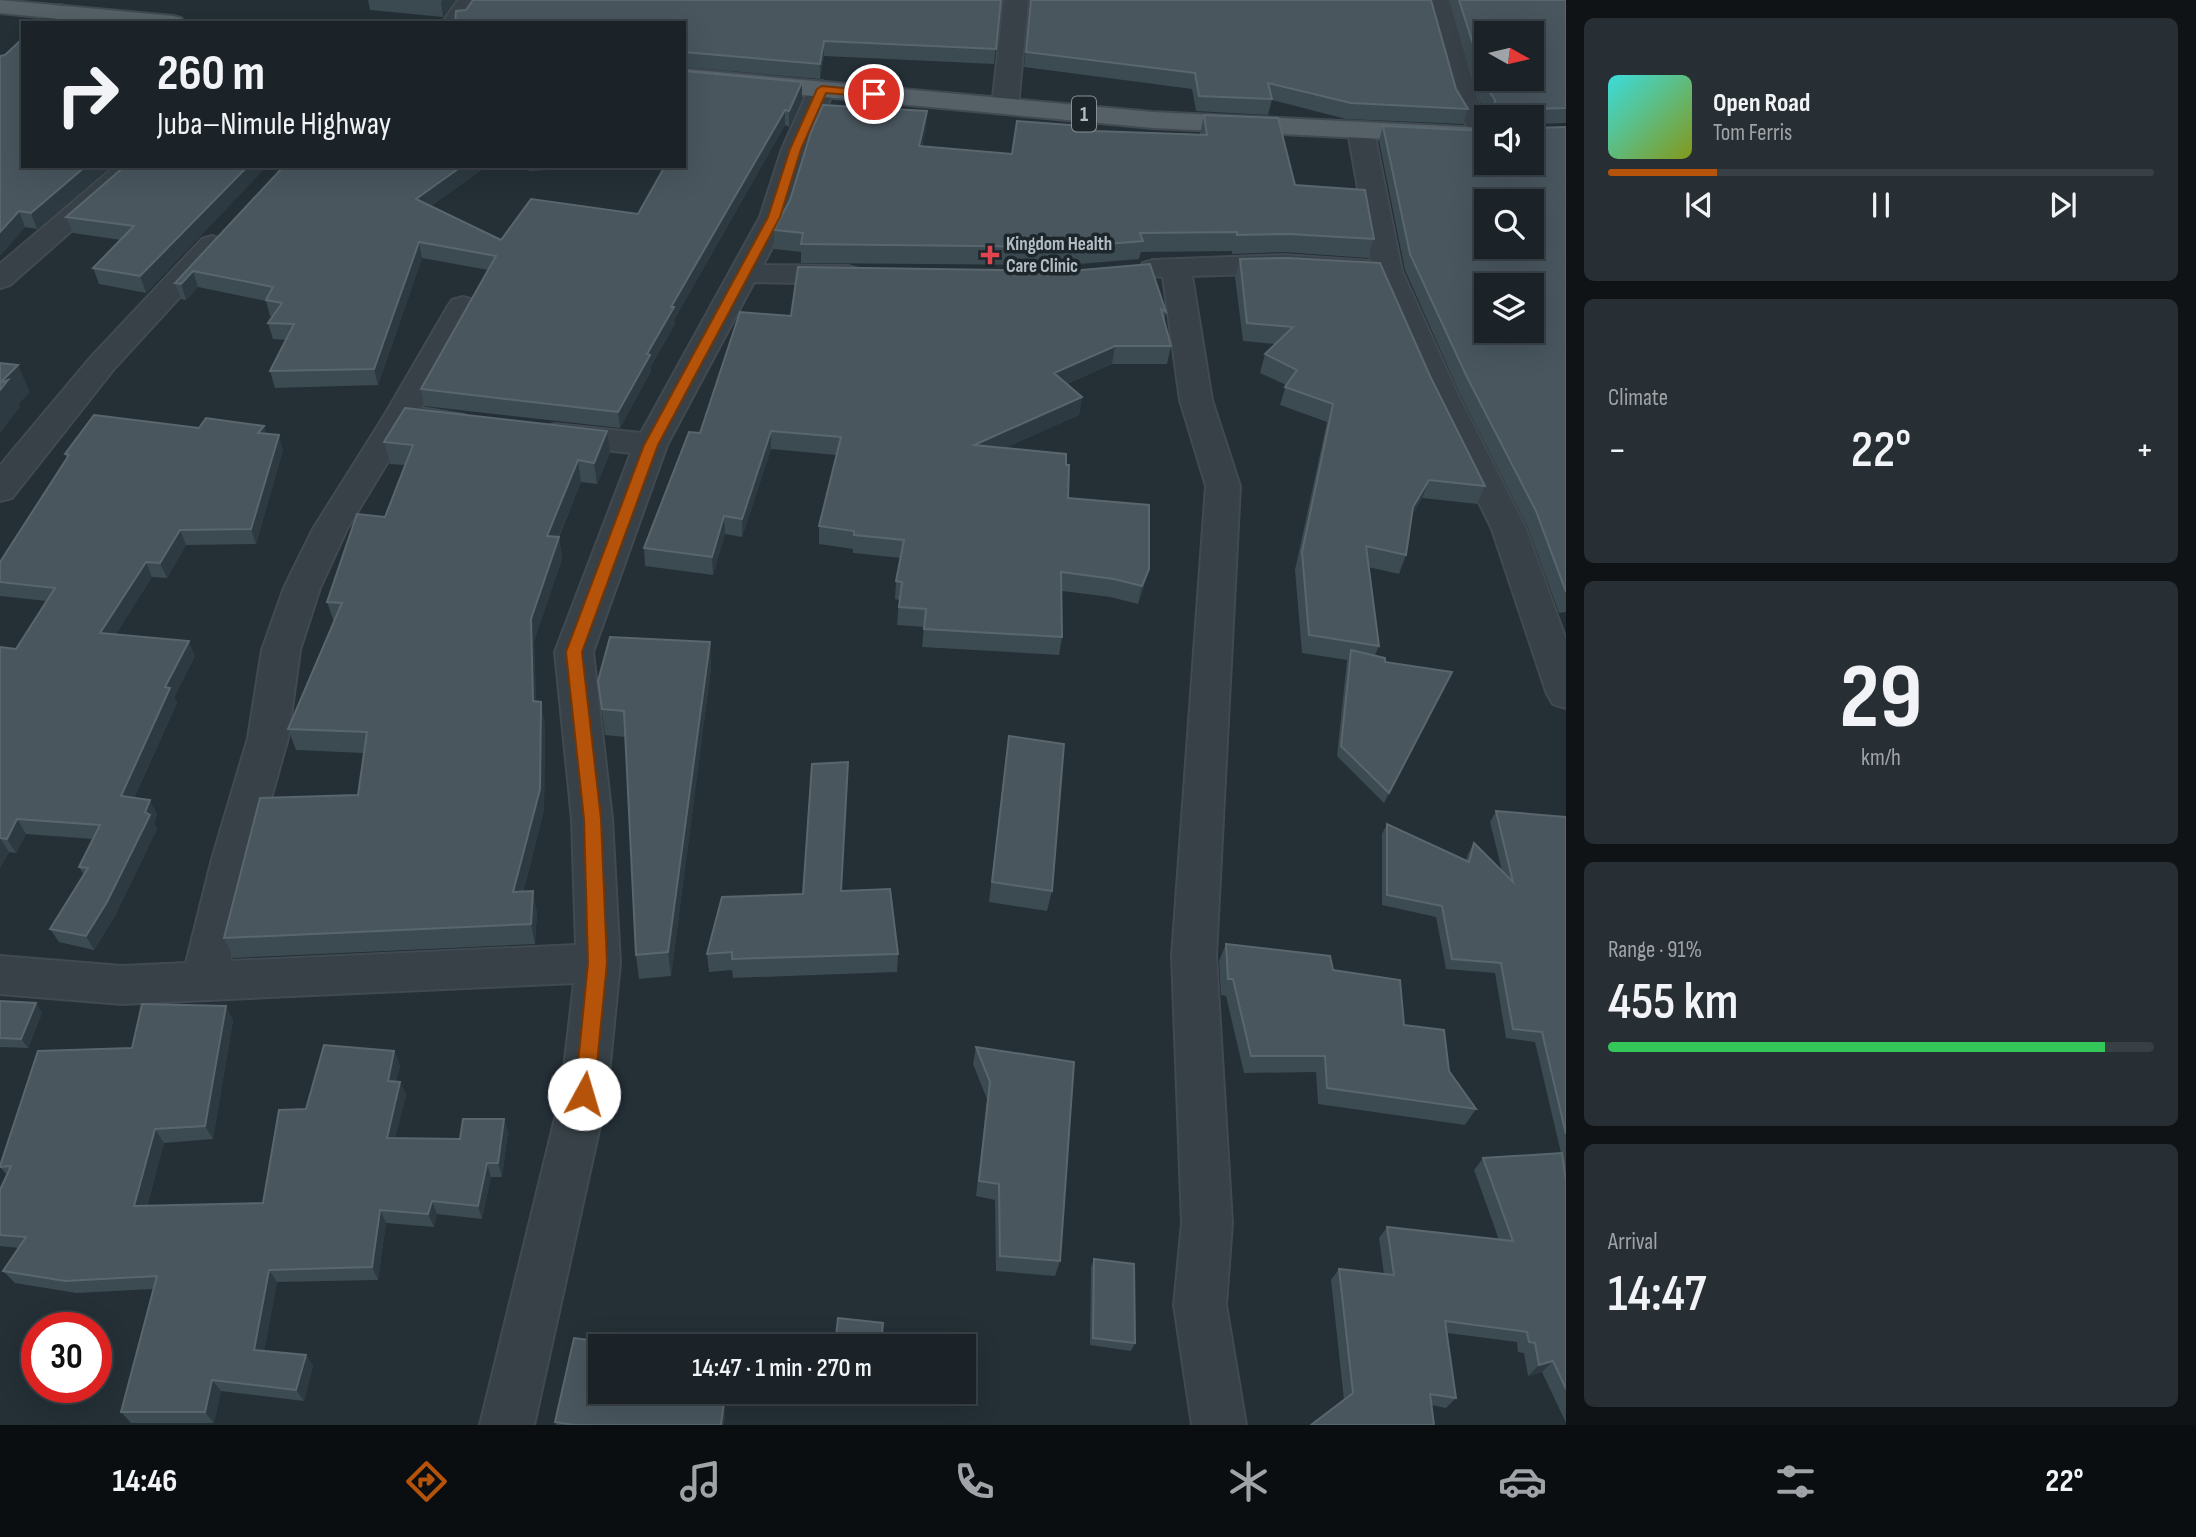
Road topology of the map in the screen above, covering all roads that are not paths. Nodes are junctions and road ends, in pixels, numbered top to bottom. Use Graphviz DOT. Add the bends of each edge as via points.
graph roads {
  1 [pos="470,0"];
  2 [pos="1016,0"];
  3 [pos="1437,0"];
  4 [pos="0,6"];
  5 [pos="54,18"];
  6 [pos="125,21"];
  7 [pos="455,21"];
  8 [pos="686,76"];
  9 [pos="822,89"];
  10 [pos="1005,106"];
  11 [pos="1474,117"];
  12 [pos="1361,132"];
  13 [pos="1474,136"];
  14 [pos="130,168"];
  15 [pos="232,224"];
  16 [pos="1176,268"];
  17 [pos="1387,271"];
  18 [pos="1122,272"];
  19 [pos="745,273"];
  20 [pos="873,276"];
  21 [pos="0,279"];
  22 [pos="463,306"];
  23 [pos="400,416"];
  24 [pos="489,426"];
  25 [pos="527,431"];
  26 [pos="0,442"];
  27 [pos="33,444"];
  28 [pos="651,445"];
  29 [pos="0,489"];
  30 [pos="1566,694"];
  31 [pos="597,963"];
  32 [pos="0,975"];
  33 [pos="203,983"];
  34 [pos="507,1425"];
  35 [pos="1219,1425"];
  1 -- 7 [label="street"];
  2 -- 10 [label="street"];
  3 -- 11 [label="street" via="1466,104"];
  4 -- 5 [label="main road"];
  5 -- 6 [label="main road"];
  8 -- 9 [label="main road, 1"];
  9 -- 10 [label="main road, 1"];
  9 -- 19 [label="street" via="795,149 774,217"];
  10 -- 12 [label="main road, 1"];
  12 -- 13 [label="main road, 1"];
  12 -- 17 [label="street"];
  14 -- 21 [label="street"];
  15 -- 27 [label="street" via="122,339"];
  16 -- 17 [label="street" via="1283,264"];
  16 -- 18 [label="street"];
  16 -- 35 [label="street" via="1196,400 1223,486 1194,956 1207,1223 1200,1305"];
  17 -- 30 [label="street" via="1508,529"];
  19 -- 20 [label="street"];
  19 -- 28 [label="street"];
  22 -- 23 [label="street"];
  23 -- 24 [label="street"];
  23 -- 33 [label="street" via="330,529 302,587 281,650 268,738"];
  25 -- 28 [label="street"];
  26 -- 27 [label="street"];
  27 -- 29 [label="street"];
  28 -- 31 [label="street" via="574,652 592,819"];
  31 -- 33 [label="street"];
  31 -- 34 [label="street" via="584,1094"];
  32 -- 33 [label="street" via="122,985"];
}
